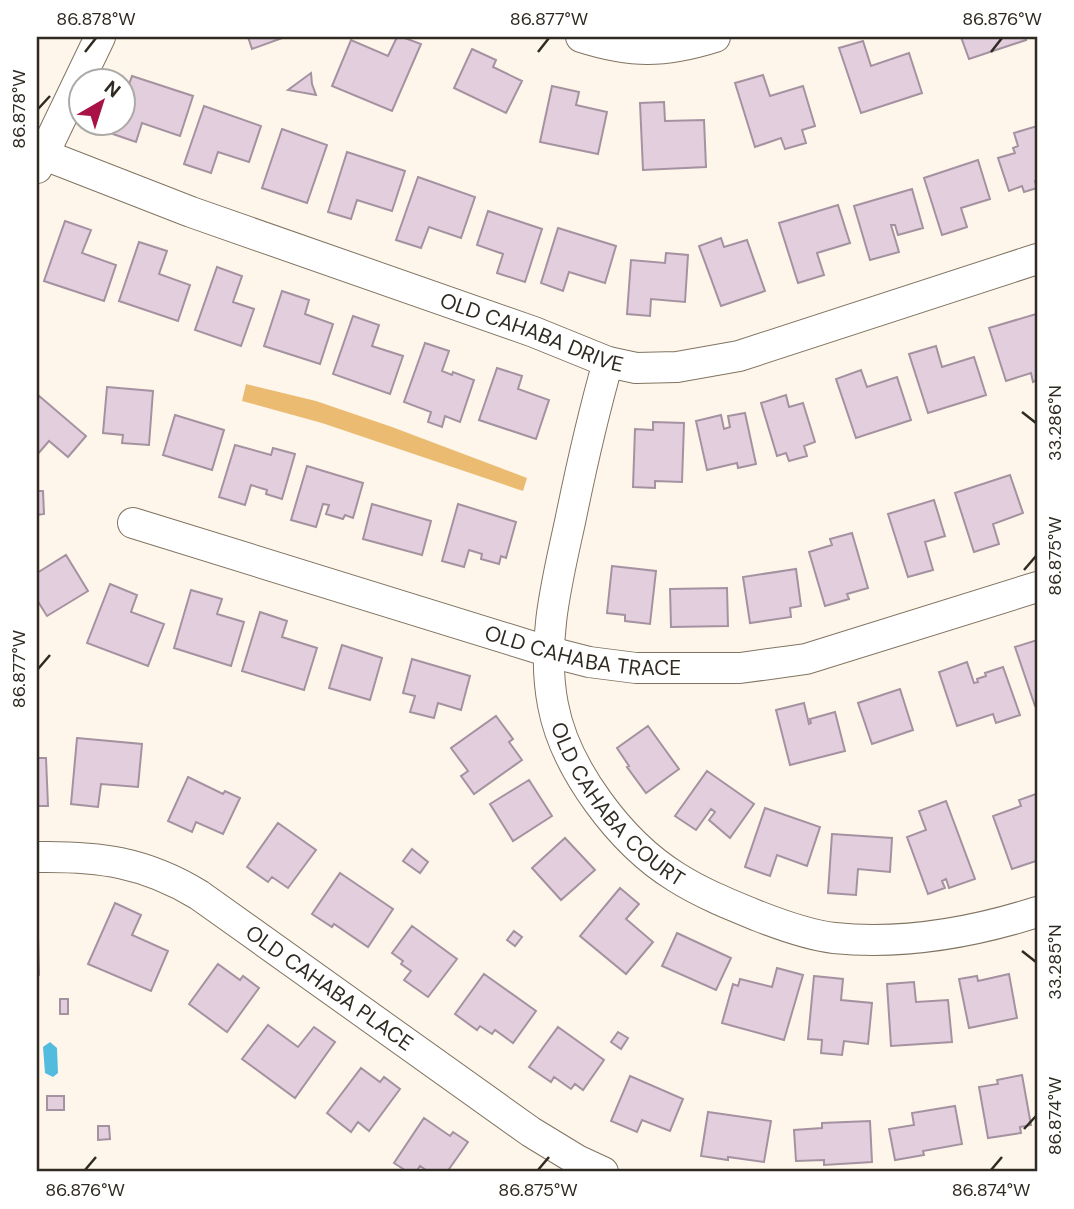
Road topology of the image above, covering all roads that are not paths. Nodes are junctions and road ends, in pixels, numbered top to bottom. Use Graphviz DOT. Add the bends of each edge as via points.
graph roads {
  1 [pos="100,37"];
  2 [pos="581,37"];
  3 [pos="715,37"];
  4 [pos="39,159"];
  5 [pos="1037,259"];
  6 [pos="608,362"];
  7 [pos="133,523"];
  8 [pos="1037,587"];
  9 [pos="550,652"];
  10 [pos="37,857"];
  11 [pos="1037,912"];
  12 [pos="603,1172"];
  1 -- 4 [label="street"];
  2 -- 3 [label="street" via="646,51"];
  4 -- 6 [label="street, OLD CAHABA DRIVE"];
  5 -- 6 [label="street, OLD CAHABA DRIVE" via="739,356 677,367 636,368"];
  6 -- 9 [label="street, OLD CAHABA COURT" via="553,599"];
  7 -- 9 [label="street, OLD CAHABA TRACE"];
  8 -- 9 [label="street, OLD CAHABA TRACE" via="806,659 740,668 636,668"];
  9 -- 11 [label="street, OLD CAHABA COURT" via="552,704 578,771 624,832 676,877 779,924 832,937 928,938"];
  10 -- 12 [label="street, OLD CAHABA PLACE" via="106,859 172,878 531,1132"];
}
